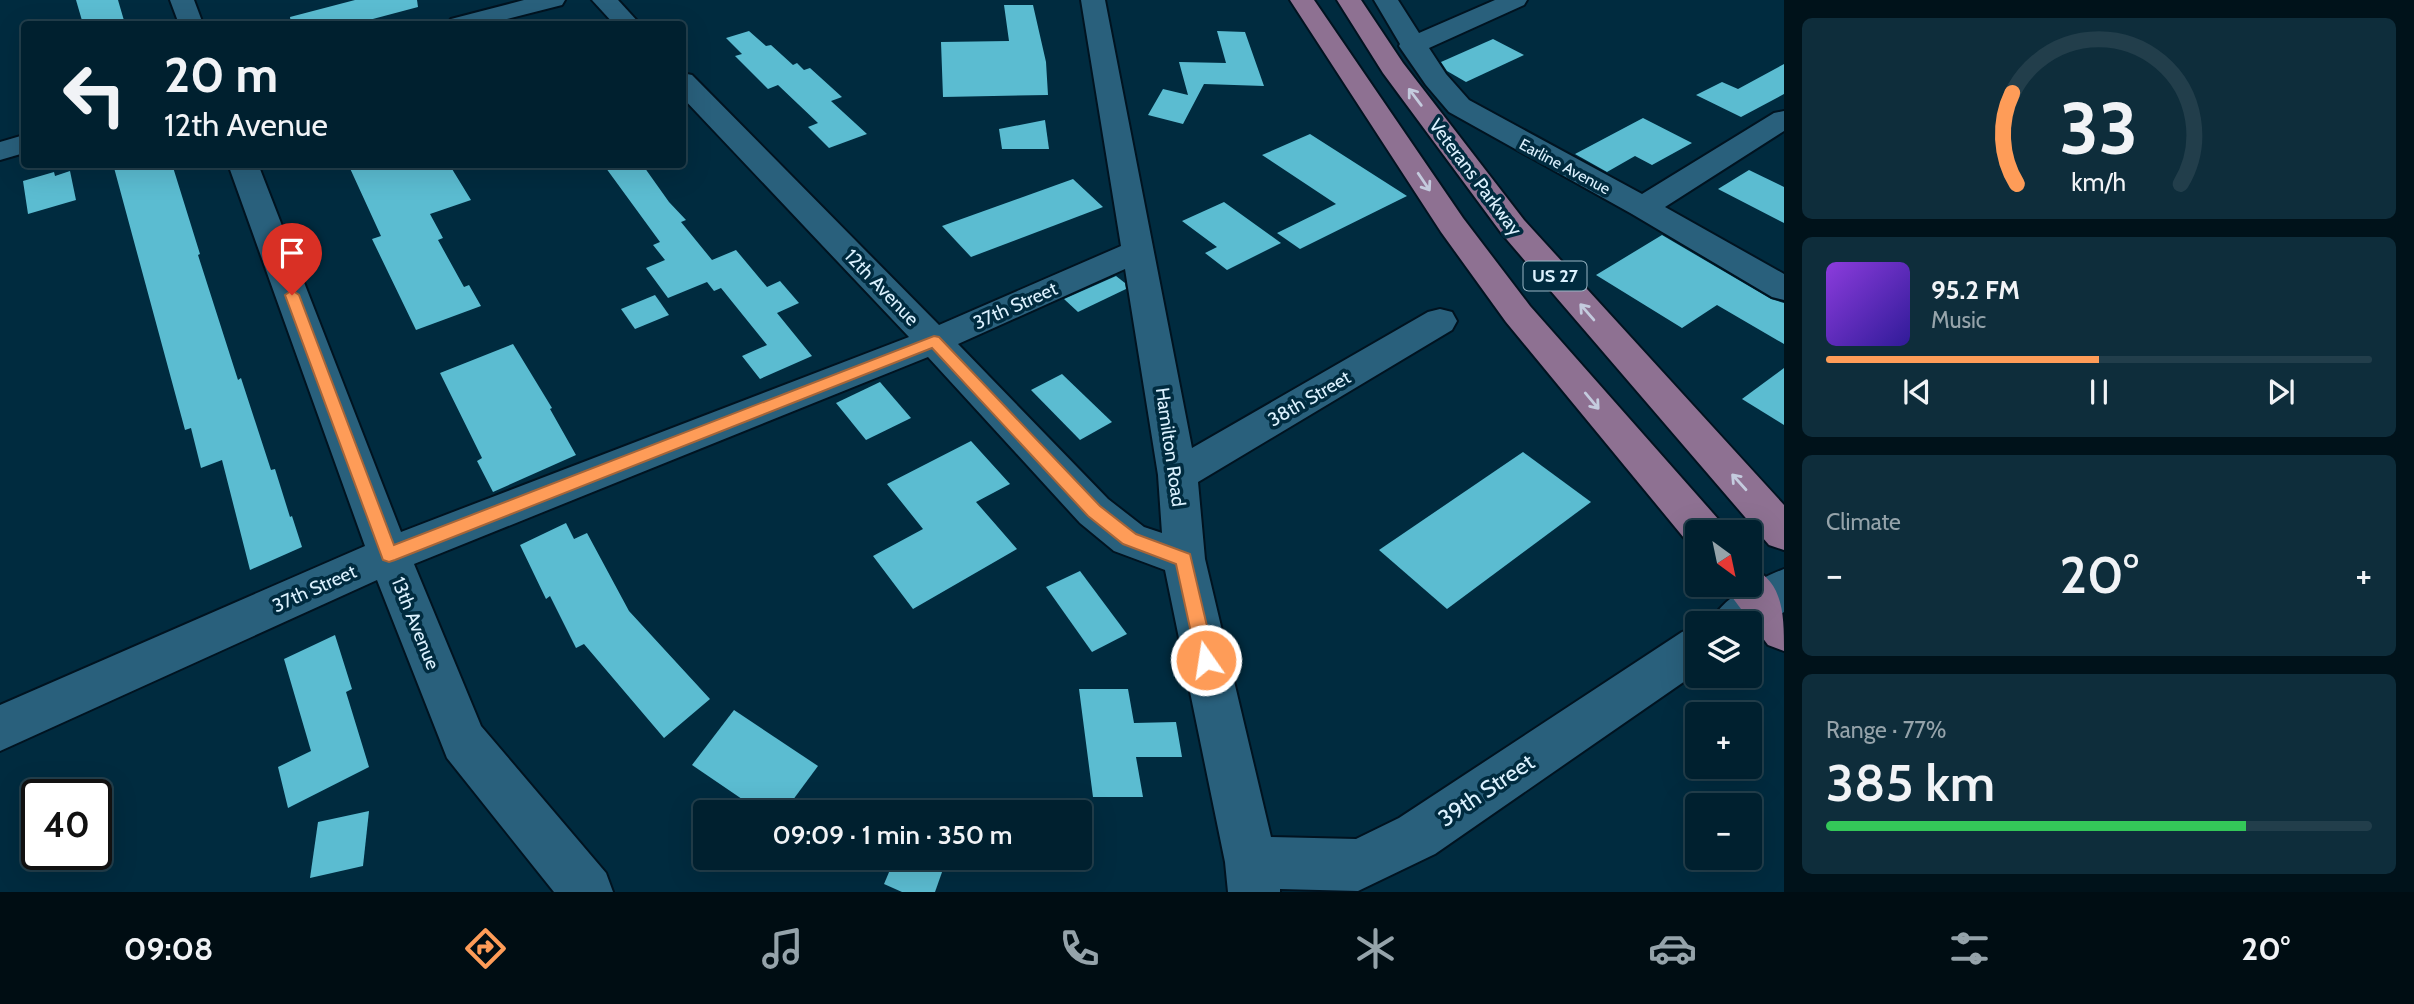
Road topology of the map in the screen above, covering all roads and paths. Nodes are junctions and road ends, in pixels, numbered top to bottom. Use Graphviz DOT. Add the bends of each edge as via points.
graph roads {
  1 [pos="182,0"];
  2 [pos="553,0"];
  3 [pos="604,0"];
  4 [pos="1093,0"];
  5 [pos="1302,0"];
  6 [pos="1349,0"];
  7 [pos="1386,0"];
  8 [pos="1514,0"];
  9 [pos="190,21"];
  10 [pos="472,21"];
  11 [pos="624,21"];
  12 [pos="1412,46"];
  13 [pos="686,85"];
  14 [pos="1784,119"];
  15 [pos="21,145"];
  16 [pos="0,151"];
  17 [pos="244,168"];
  18 [pos="1643,207"];
  19 [pos="1138,251"];
  20 [pos="1784,289"];
  21 [pos="1440,321"];
  22 [pos="934,341"];
  23 [pos="1178,475"];
  24 [pos="1694,520"];
  25 [pos="1784,533"];
  26 [pos="389,555"];
  27 [pos="1184,559"];
  28 [pos="1685,655"];
  29 [pos="0,728"];
  30 [pos="1252,877"];
  31 [pos="587,892"];
  1 -- 9 [label="street"];
  2 -- 10 [label="street"];
  3 -- 11 [label="street"];
  4 -- 19 [label="street, Hamilton Road"];
  5 -- 24 [label="main road, US 27, one-way" via="1379,119 1518,314"];
  25 -- 6 [label="main road, Veterans Parkway / US 27, one-way" via="1513,228 1392,67"];
  7 -- 12 [label="street, Earline Avenue"];
  8 -- 12 [label="street"];
  12 -- 18 [label="street, Earline Avenue" via="1459,106"];
  13 -- 22 [label="street, 12th Avenue"];
  14 -- 18 [label="street"];
  15 -- 16 [label="street"];
  17 -- 26 [label="street, 13th Avenue"];
  18 -- 20 [label="street, Earline Avenue"];
  19 -- 22 [label="street, 37th Street"];
  19 -- 23 [label="street, Hamilton Road"];
  21 -- 23 [label="street, 38th Street"];
  22 -- 26 [label="street, 37th Street"];
  22 -- 27 [label="street, 12th Avenue" via="1094,511 1129,539"];
  23 -- 27 [label="street, Hamilton Road"];
  26 -- 29 [label="street, 37th Street"];
  26 -- 31 [label="street, 13th Avenue" via="464,742"];
  27 -- 30 [label="street, Hamilton Road"];
  28 -- 30 [label="street, 39th Street" via="1417,836 1357,865"];
}
